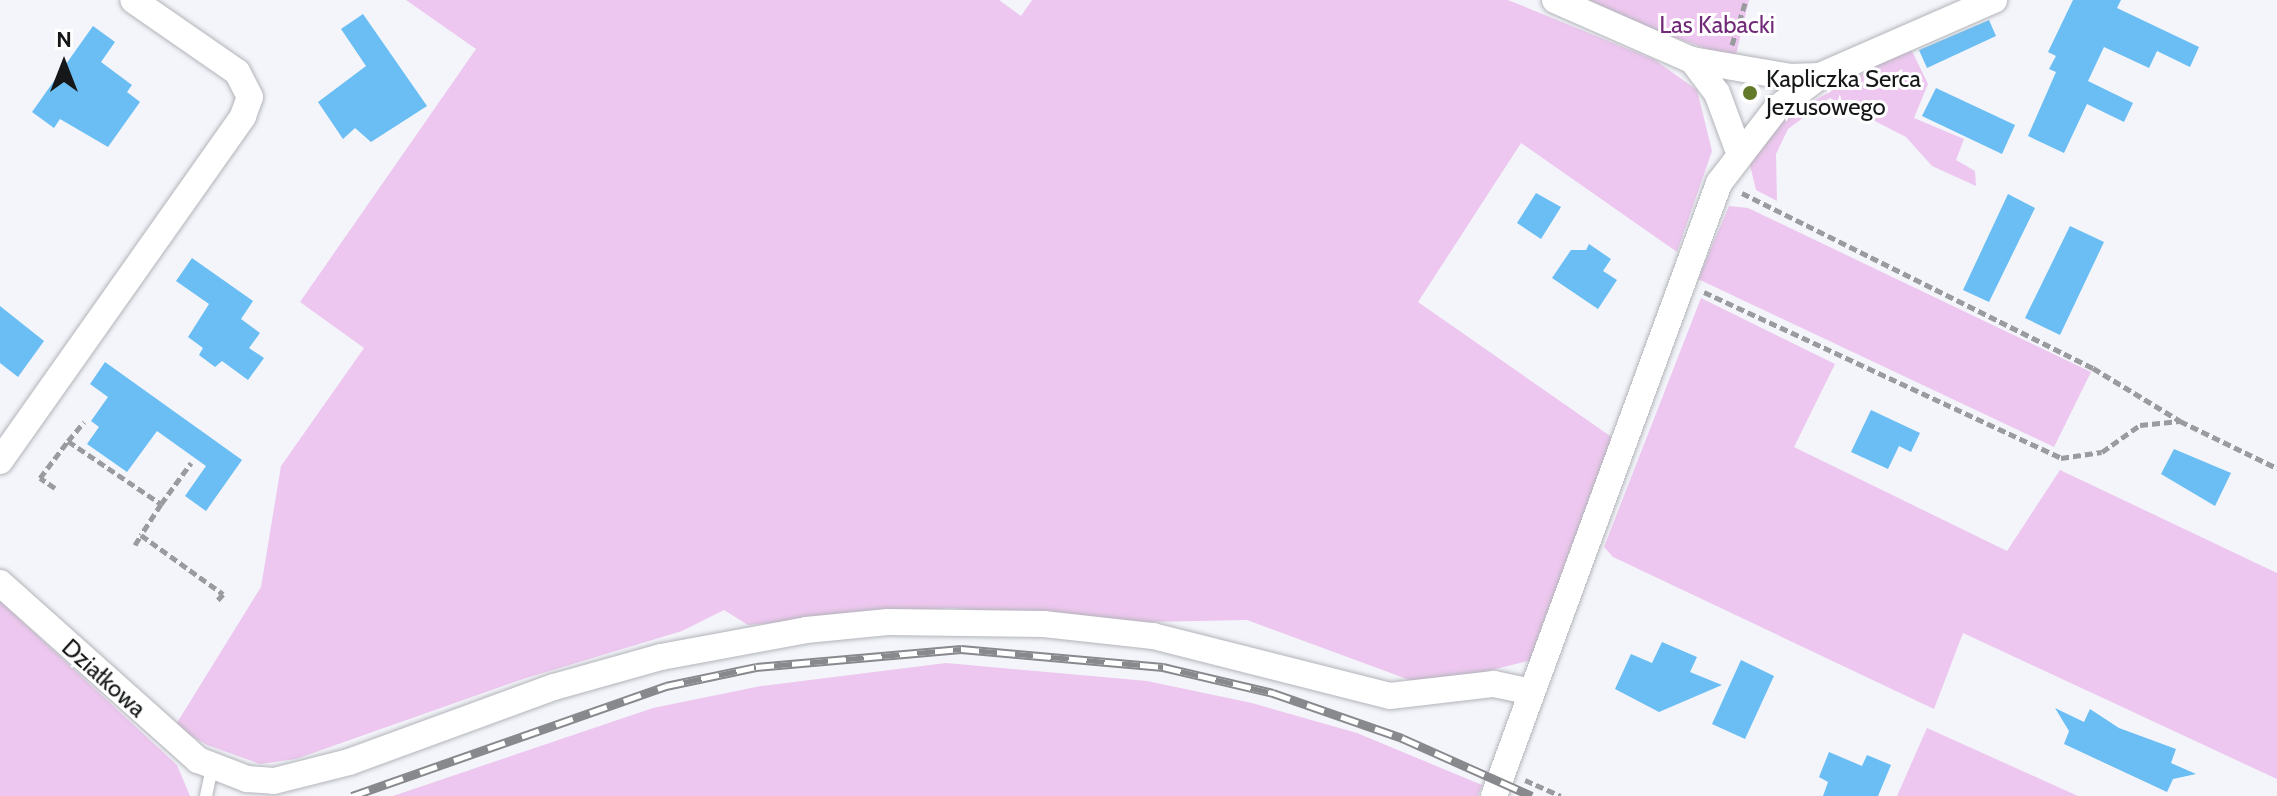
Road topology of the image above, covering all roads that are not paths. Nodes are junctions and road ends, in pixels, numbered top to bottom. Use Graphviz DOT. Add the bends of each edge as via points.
graph roads {
  1 [pos="133,0"];
  2 [pos="1555,0"];
  3 [pos="1994,0"];
  4 [pos="1692,60"];
  5 [pos="1820,76"];
  6 [pos="1739,152"];
  7 [pos="0,461"];
  8 [pos="0,583"];
  9 [pos="1531,692"];
  10 [pos="212,767"];
  11 [pos="1498,785"];
  12 [pos="270,789"];
  13 [pos="206,796"];
  1 -- 7 [label="street" via="237,72 250,97 243,116"];
  2 -- 4 [label="street"];
  3 -- 5 [label="street"];
  4 -- 5 [label="street" via="1790,77"];
  4 -- 6 [label="street" via="1717,93"];
  5 -- 6 [label="street" via="1776,109"];
  6 -- 9 [label="street" via="1719,183"];
  8 -- 10 [label="street, Działkowa" via="173,740"];
  9 -- 11 [label="street"];
  9 -- 12 [label="street" via="1494,684 1390,696 1153,636 981,621 888,622 793,632 661,657 554,687"];
  10 -- 12 [label="street, Działkowa"];
  10 -- 13 [label="lane"];
}
